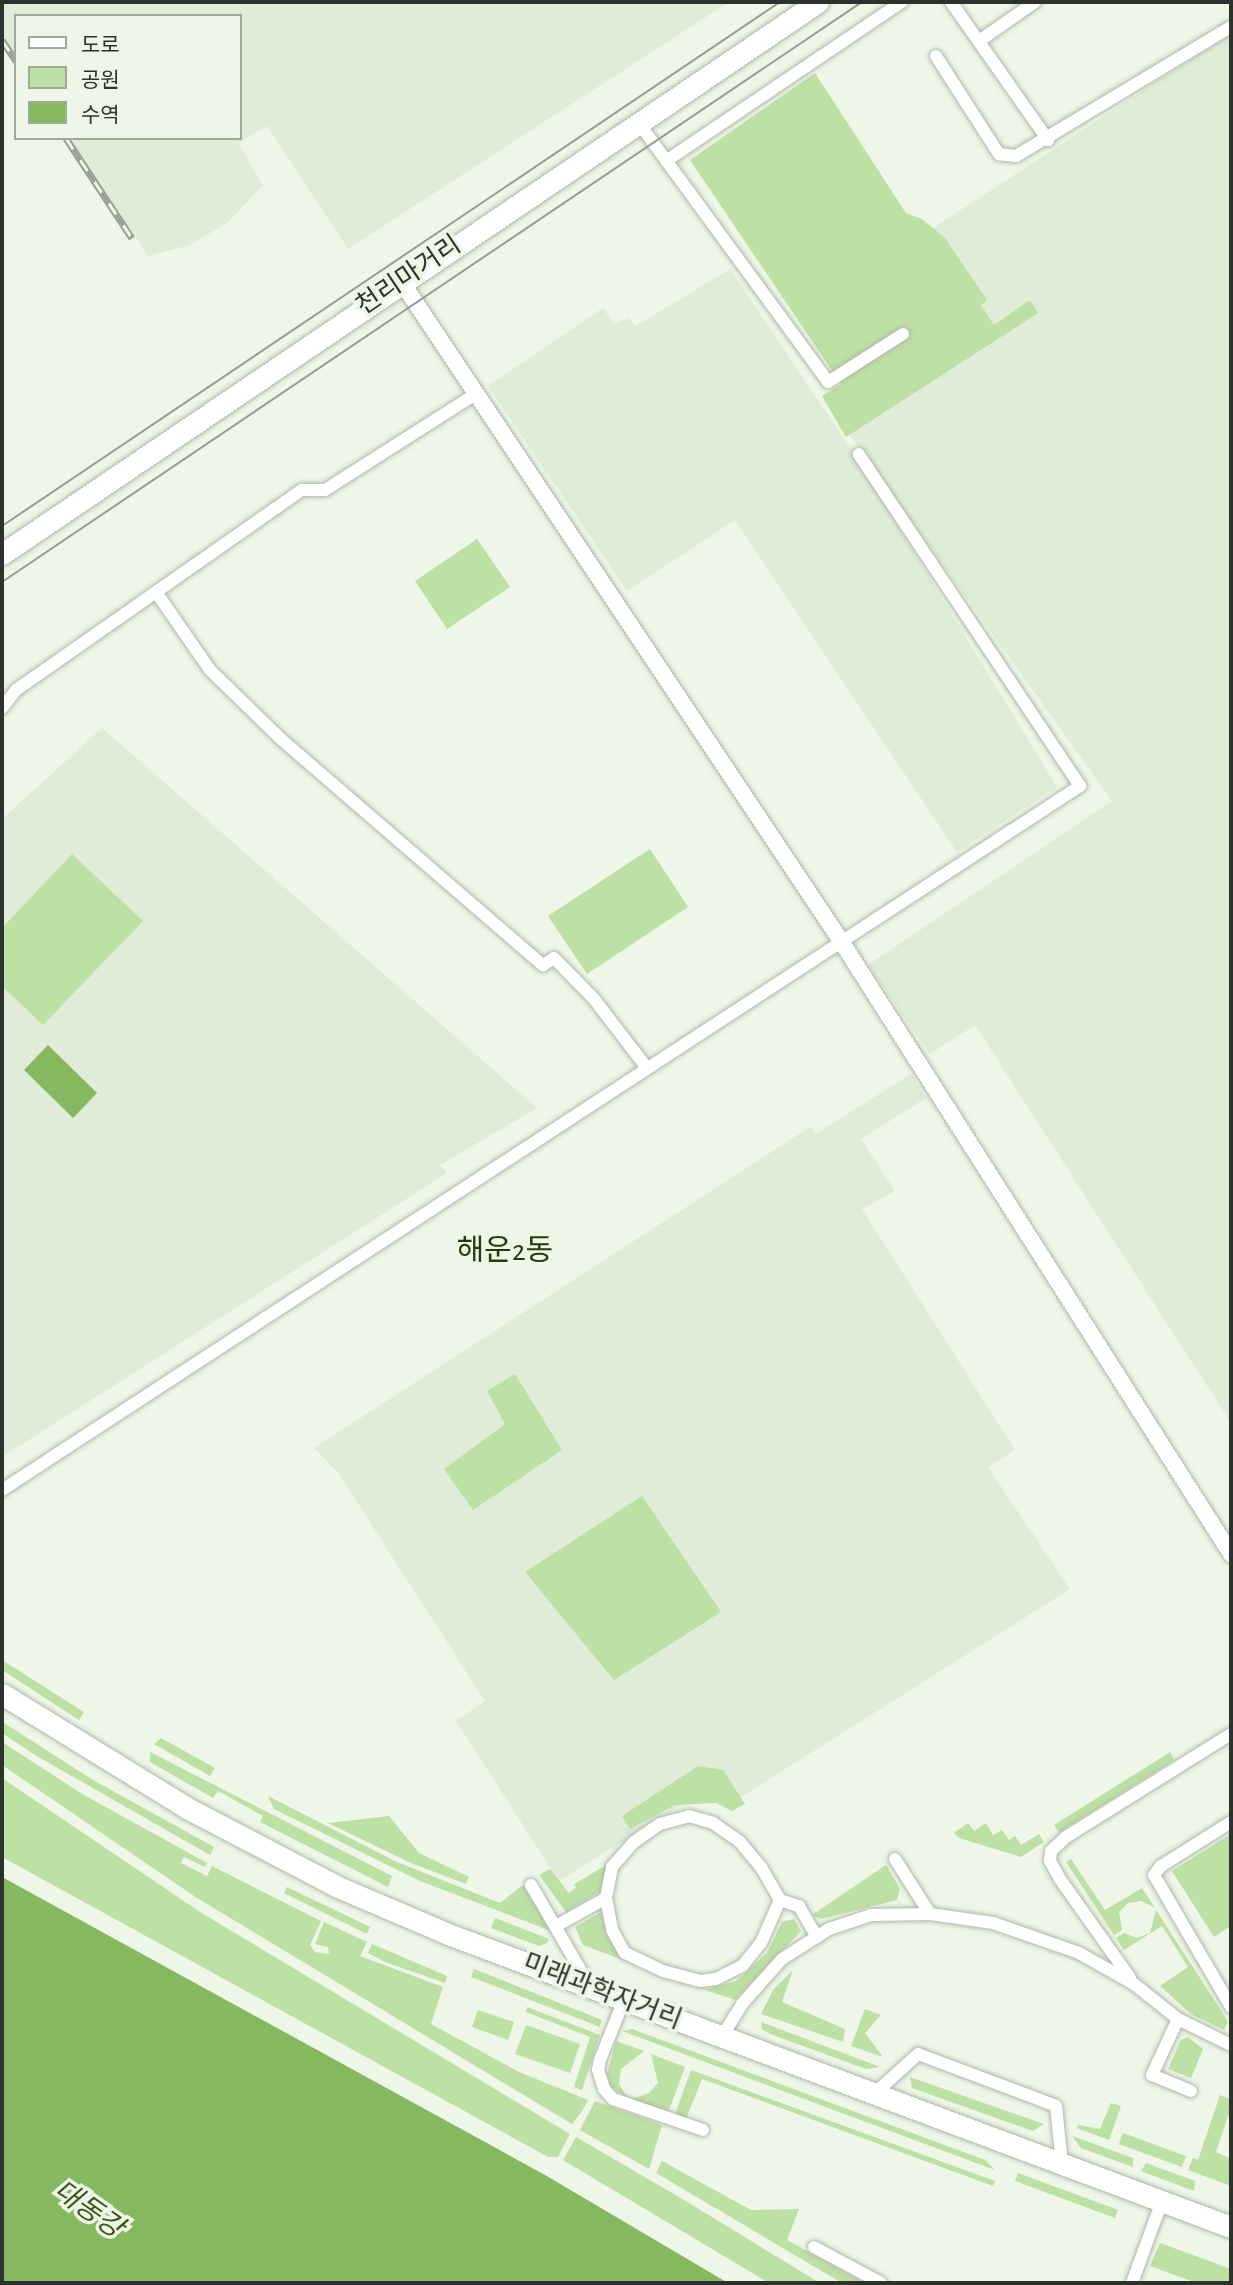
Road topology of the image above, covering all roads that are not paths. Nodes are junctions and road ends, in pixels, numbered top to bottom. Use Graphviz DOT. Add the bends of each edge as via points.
graph roads {
  1 [pos="818,2"];
  2 [pos="902,2"];
  3 [pos="951,2"];
  4 [pos="1035,2"];
  5 [pos="1231,27"];
  6 [pos="979,41"];
  7 [pos="936,55"];
  8 [pos="638,122"];
  9 [pos="1048,140"];
  10 [pos="666,161"];
  11 [pos="401,281"];
  12 [pos="903,334"];
  13 [pos="477,393"];
  14 [pos="859,454"];
  15 [pos="2,554"];
  16 [pos="156,592"];
  17 [pos="2,708"];
  18 [pos="841,941"];
  19 [pos="647,1068"];
  20 [pos="2,1490"];
  21 [pos="1231,1553"];
  22 [pos="2,1694"];
  23 [pos="1231,1734"];
  24 [pos="1231,1822"];
  25 [pos="895,1859"];
  26 [pos="531,1885"];
  27 [pos="606,1898"];
  28 [pos="780,1900"];
  29 [pos="930,1914"];
  30 [pos="556,1926"];
  31 [pos="817,1937"];
  32 [pos="1134,1984"];
  33 [pos="601,1992"];
  34 [pos="624,2000"];
  35 [pos="1231,2007"];
  36 [pos="1178,2019"];
  37 [pos="721,2038"];
  38 [pos="1231,2045"];
  39 [pos="1191,2091"];
  40 [pos="873,2095"];
  41 [pos="703,2130"];
  42 [pos="1062,2165"];
  43 [pos="1162,2201"];
  44 [pos="1231,2227"];
  45 [pos="814,2248"];
  46 [pos="881,2283"];
  47 [pos="1132,2283"];
  1 -- 8 [label="main road, 천리마거리"];
  2 -- 10 [label="street"];
  3 -- 6 [label="street"];
  4 -- 6 [label="street"];
  5 -- 9 [label="street"];
  6 -- 9 [label="street"];
  7 -- 9 [label="street" via="999,153 1016,156"];
  8 -- 10 [label="street"];
  8 -- 11 [label="main road, 천리마거리"];
  10 -- 12 [label="street" via="828,382"];
  11 -- 13 [label="street"];
  11 -- 15 [label="main road, 천리마거리"];
  13 -- 16 [label="street" via="326,490 302,490"];
  13 -- 18 [label="street"];
  14 -- 18 [label="street" via="1080,786"];
  16 -- 17 [label="street" via="16,690"];
  16 -- 19 [label="street" via="210,670 246,705 543,965 554,958 594,999"];
  18 -- 19 [label="street"];
  18 -- 21 [label="street"];
  19 -- 20 [label="street"];
  22 -- 33 [label="main road, 미래과학자거리" via="187,1808 338,1887"];
  23 -- 32 [label="street" via="1066,1837 1051,1851 1050,1861 1060,1880"];
  24 -- 35 [label="street" via="1154,1875"];
  25 -- 29 [label="street"];
  26 -- 30 [label="street"];
  27 -- 28 [label="street" via="612,1867 634,1842 660,1824 689,1815 740,1842"];
  27 -- 28 [label="street" via="612,1930 625,1953 663,1971 701,1981 743,1965 761,1943"];
  27 -- 30 [label="street"];
  28 -- 31 [label="street" via="799,1906"];
  29 -- 31 [label="street" via="871,1915"];
  29 -- 32 [label="street" via="993,1923 1079,1953"];
  30 -- 33 [label="street" via="581,1971"];
  31 -- 37 [label="street" via="782,1959 763,1978"];
  32 -- 36 [label="street"];
  33 -- 34 [label="main road, 미래과학자거리"];
  34 -- 37 [label="main road, 미래과학자거리"];
  34 -- 41 [label="street" via="600,2060 604,2090 613,2099"];
  36 -- 38 [label="street"];
  36 -- 39 [label="street" via="1152,2075"];
  37 -- 40 [label="main road, 미래과학자거리"];
  40 -- 42 [label="main road, 미래과학자거리"];
  40 -- 42 [label="street" via="918,2054 1056,2106"];
  42 -- 43 [label="main road, 미래과학자거리"];
  43 -- 44 [label="main road, 미래과학자거리"];
  43 -- 47 [label="street"];
  45 -- 46 [label="street"];
}
